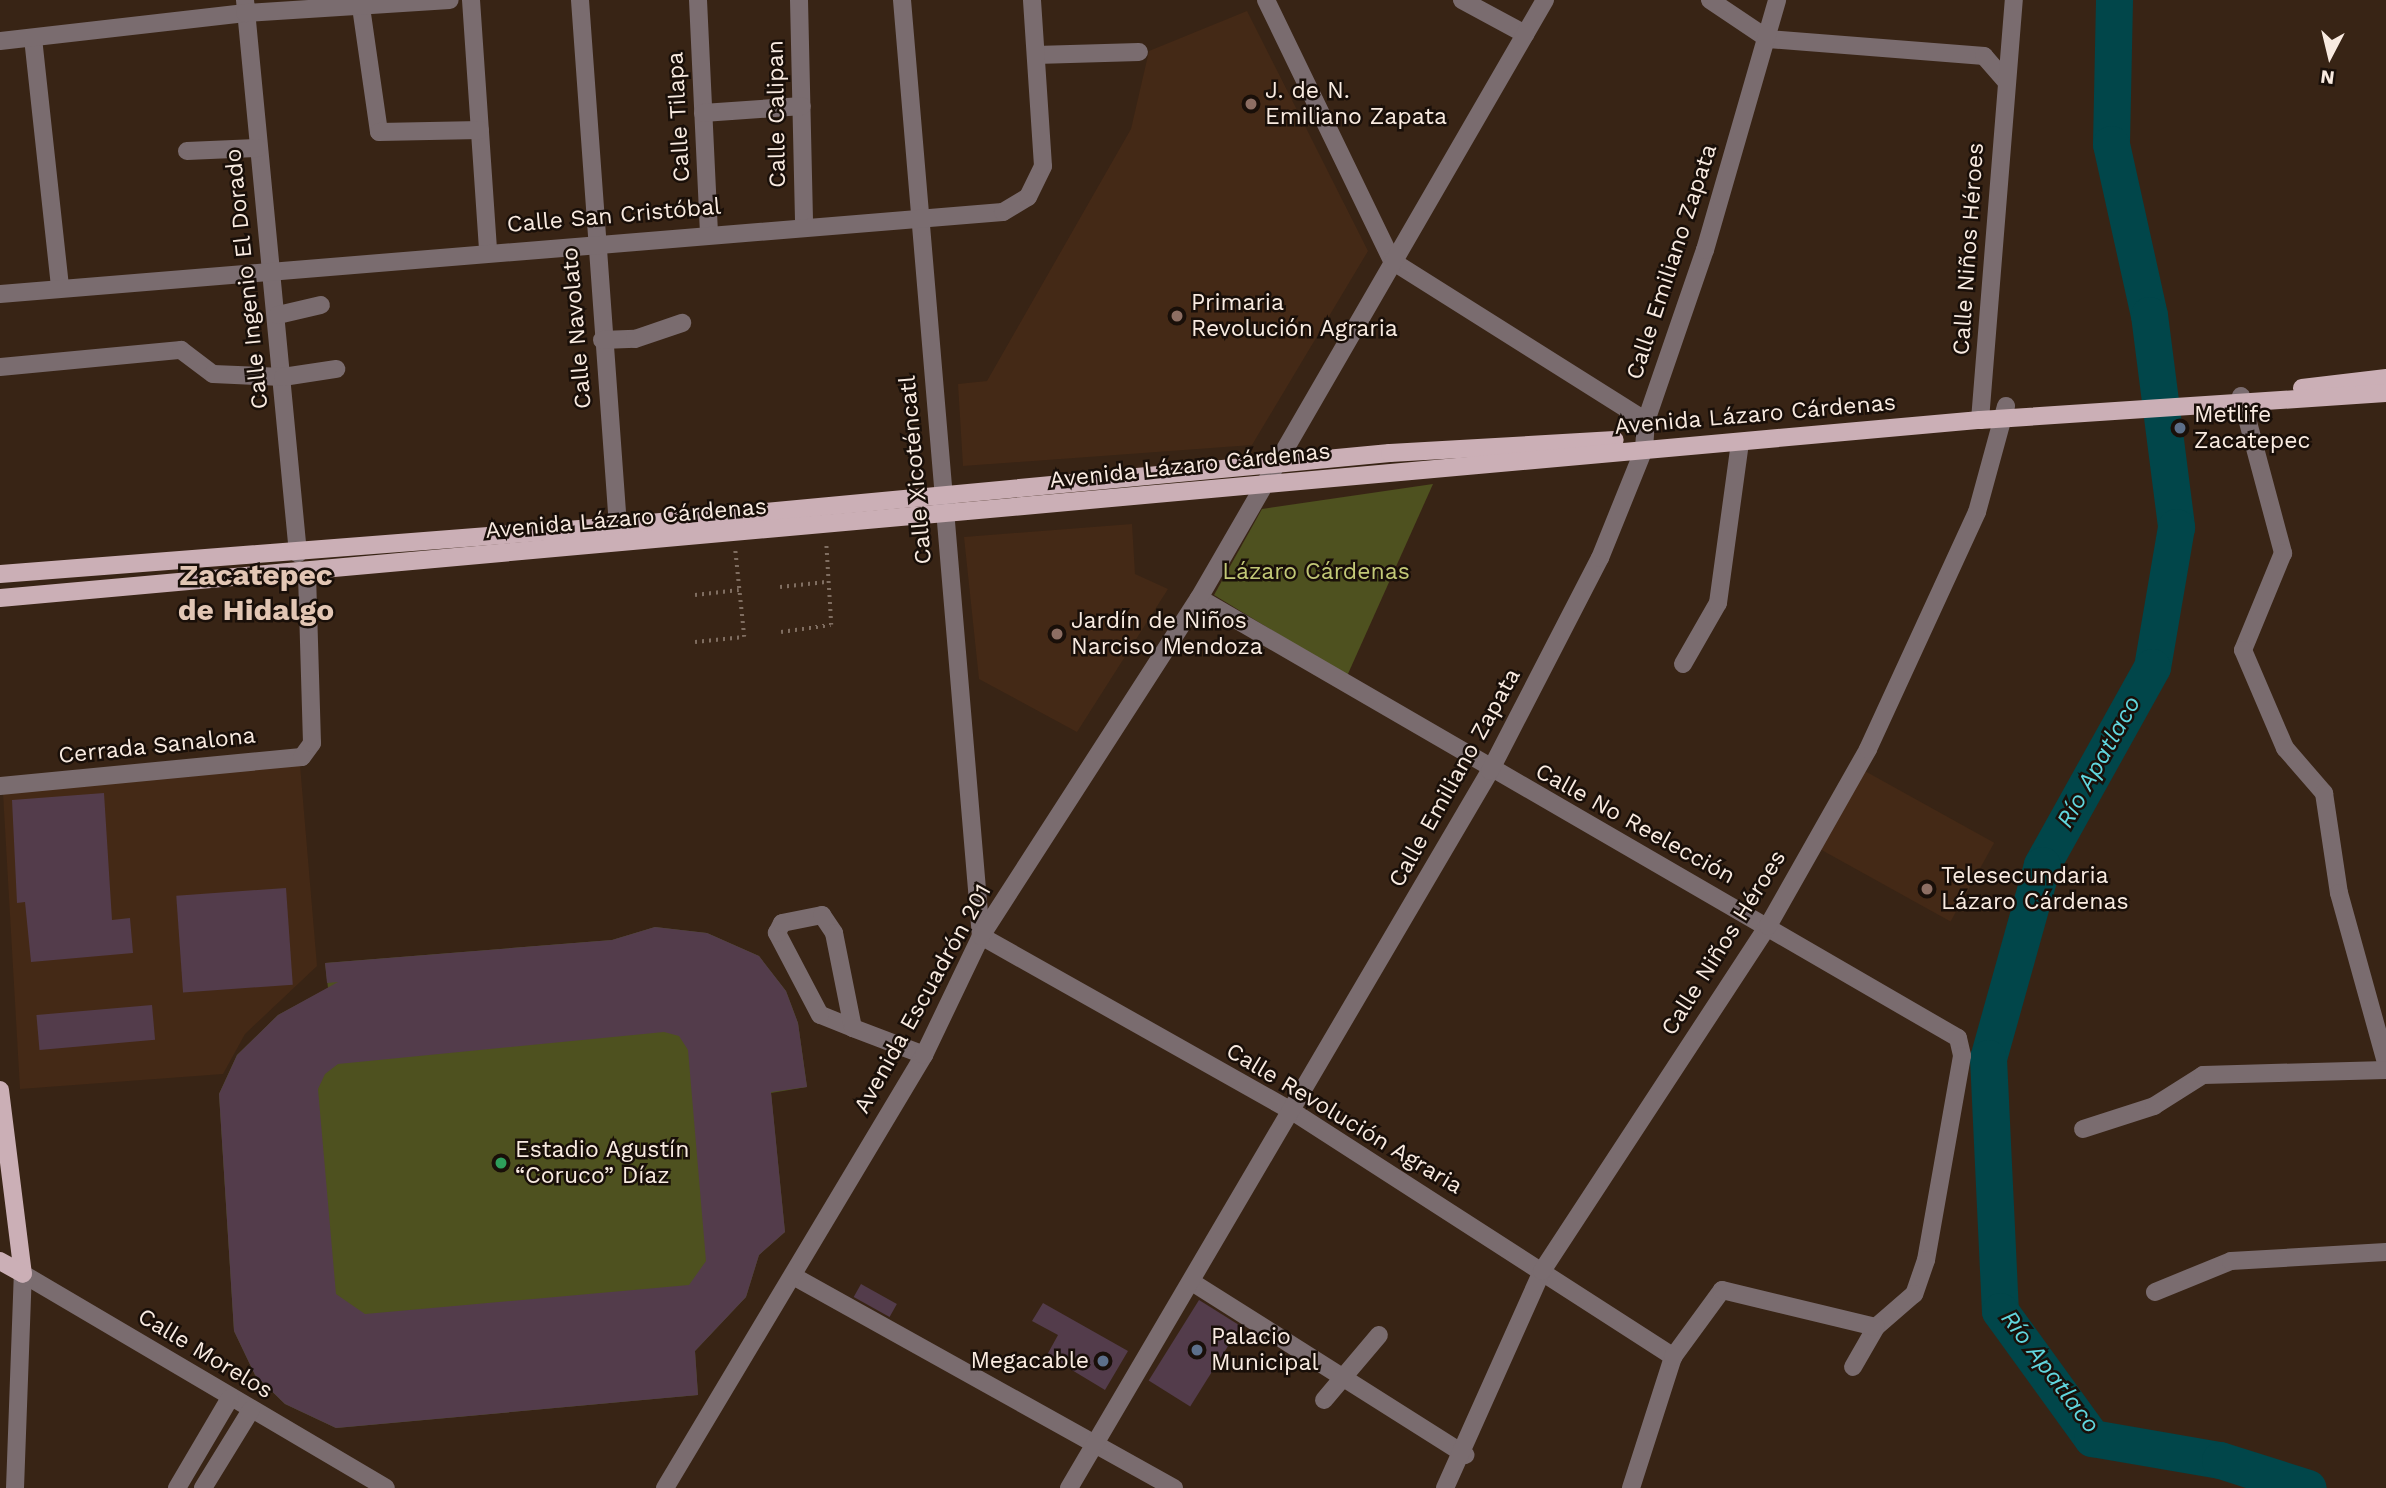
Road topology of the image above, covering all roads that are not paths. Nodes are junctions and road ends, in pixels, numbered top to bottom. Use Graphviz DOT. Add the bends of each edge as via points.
graph roads {
  1 [pos="450,0"];
  2 [pos="471,0"];
  3 [pos="580,0"];
  4 [pos="698,0"];
  5 [pos="799,0"];
  6 [pos="902,0"];
  7 [pos="1032,0"];
  8 [pos="1266,0"];
  9 [pos="1462,0"];
  10 [pos="1545,0"];
  11 [pos="1710,0"];
  12 [pos="1777,0"];
  13 [pos="2014,0"];
  14 [pos="245,6"];
  15 [pos="361,7"];
  16 [pos="1525,34"];
  17 [pos="33,38"];
  18 [pos="1768,39"];
  19 [pos="0,41"];
  20 [pos="1139,52"];
  21 [pos="1036,55"];
  22 [pos="2006,81"];
  23 [pos="802,106"];
  24 [pos="703,113"];
  25 [pos="480,130"];
  26 [pos="258,148"];
  27 [pos="187,151"];
  28 [pos="919,222"];
  29 [pos="804,226"];
  30 [pos="709,231"];
  31 [pos="595,246"];
  32 [pos="488,251"];
  33 [pos="1392,261"];
  34 [pos="273,269"];
  35 [pos="60,285"];
  36 [pos="0,294"];
  37 [pos="321,305"];
  38 [pos="278,315"];
  39 [pos="682,323"];
  40 [pos="602,340"];
  41 [pos="0,367"];
  42 [pos="335,369"];
  43 [pos="283,377"];
  44 [pos="2386,378"];
  45 [pos="2386,393"];
  46 [pos="2242,401"];
  47 [pos="2006,412"];
  48 [pos="1981,414"];
  49 [pos="1645,436"];
  50 [pos="1740,442"];
  51 [pos="1271,465"];
  52 [pos="1262,483"];
  53 [pos="943,506"];
  54 [pos="618,526"];
  55 [pos="452,540"];
  56 [pos="298,553"];
  57 [pos="454,558"];
  58 [pos="307,571"];
  59 [pos="0,574"];
  60 [pos="0,598"];
  61 [pos="1199,598"];
  62 [pos="1684,664"];
  63 [pos="1490,771"];
  64 [pos="0,786"];
  65 [pos="1768,926"];
  66 [pos="981,936"];
  67 [pos="853,1028"];
  68 [pos="924,1055"];
  69 [pos="2386,1062"];
  70 [pos="2386,1070"];
  71 [pos="0,1090"];
  72 [pos="1292,1111"];
  73 [pos="2083,1129"];
  74 [pos="5,1133"];
  75 [pos="0,1156"];
  76 [pos="2386,1252"];
  77 [pos="0,1261"];
  78 [pos="1542,1271"];
  79 [pos="23,1274"];
  80 [pos="793,1276"];
  81 [pos="1195,1284"];
  82 [pos="2155,1292"];
  83 [pos="1876,1327"];
  84 [pos="1379,1335"];
  85 [pos="1673,1357"];
  86 [pos="1853,1367"];
  87 [pos="1345,1376"];
  88 [pos="230,1398"];
  89 [pos="1324,1400"];
  90 [pos="251,1410"];
  91 [pos="1100,1444"];
  92 [pos="1465,1455"];
  93 [pos="15,1488"];
  94 [pos="177,1488"];
  95 [pos="203,1488"];
  96 [pos="386,1488"];
  97 [pos="665,1488"];
  98 [pos="1069,1488"];
  99 [pos="1174,1488"];
  100 [pos="1445,1488"];
  101 [pos="1631,1488"];
  1 -- 15 [label="street"];
  2 -- 25 [label="street"];
  3 -- 31 [label="street, Calle Navolato"];
  4 -- 24 [label="street, Calle Tilapa"];
  5 -- 23 [label="street, Calle Calipan"];
  6 -- 28 [label="street, Calle Xicoténcatl"];
  7 -- 21 [label="street, Calle San Cristóbal"];
  8 -- 33 [label="street"];
  9 -- 16 [label="street"];
  10 -- 16 [label="street, Avenida Escuadrón 201"];
  11 -- 18 [label="street"];
  12 -- 18 [label="street, Calle Emiliano Zapata"];
  13 -- 22 [label="street, Calle Niños Héroes"];
  14 -- 15 [label="street"];
  14 -- 17 [label="street"];
  14 -- 26 [label="street, Calle Ingenio El Dorado"];
  15 -- 25 [label="street" via="375,125 385,135"];
  16 -- 33 [label="street, Avenida Escuadrón 201"];
  17 -- 19 [label="street"];
  17 -- 35 [label="street"];
  18 -- 22 [label="street" via="1984,56"];
  18 -- 49 [label="street, Calle Emiliano Zapata"];
  20 -- 21 [label="street"];
  21 -- 28 [label="street, Calle San Cristóbal" via="1043,166 1028,197 1003,212"];
  22 -- 48 [label="street, Calle Niños Héroes"];
  23 -- 24 [label="street"];
  23 -- 29 [label="street, Calle Calipan"];
  24 -- 30 [label="street, Calle Tilapa"];
  25 -- 32 [label="street"];
  26 -- 27 [label="street"];
  26 -- 34 [label="street, Calle Ingenio El Dorado"];
  28 -- 29 [label="street, Calle San Cristóbal"];
  28 -- 53 [label="street, Calle Xicoténcatl"];
  29 -- 30 [label="street, Calle San Cristóbal"];
  30 -- 31 [label="street, Calle San Cristóbal"];
  31 -- 32 [label="street, Calle San Cristóbal"];
  31 -- 40 [label="street, Calle Navolato"];
  32 -- 34 [label="street, Calle San Cristóbal"];
  33 -- 49 [label="street"];
  33 -- 51 [label="street, Avenida Escuadrón 201"];
  34 -- 35 [label="street, Calle San Cristóbal"];
  34 -- 38 [label="street, Calle Ingenio El Dorado"];
  35 -- 36 [label="street, Calle San Cristóbal"];
  37 -- 38 [label="street"];
  38 -- 43 [label="street, Calle Ingenio El Dorado"];
  39 -- 40 [label="street" via="635,339"];
  40 -- 54 [label="street, Calle Navolato"];
  41 -- 43 [label="street" via="181,350 213,374"];
  42 -- 43 [label="street"];
  43 -- 56 [label="street, Calle Ingenio El Dorado"];
  44 -- 46 [label="main road, Avenida Lázaro Cárdenas"];
  45 -- 46 [label="main road, Avenida Lázaro Cárdenas"];
  46 -- 47 [label="main road, Avenida Lázaro Cárdenas"];
  46 -- 69 [label="street" via="2283,553 2243,650 2285,747 2324,793 2339,893"];
  47 -- 48 [label="main road, Avenida Lázaro Cárdenas"];
  47 -- 65 [label="street, Calle Niños Héroes" via="1977,512 1904,680"];
  48 -- 49 [label="main road, Avenida Lázaro Cárdenas"];
  48 -- 50 [label="main road, Avenida Lázaro Cárdenas"];
  49 -- 50 [label="main road, Avenida Lázaro Cárdenas"];
  49 -- 51 [label="main road, Avenida Lázaro Cárdenas"];
  49 -- 52 [label="main road, Avenida Lázaro Cárdenas"];
  49 -- 63 [label="street, Calle Emiliano Zapata" via="1600,558"];
  50 -- 62 [label="street" via="1718,603"];
  51 -- 52 [label="street, Avenida Escuadrón 201"];
  51 -- 53 [label="main road, Avenida Lázaro Cárdenas"];
  52 -- 53 [label="main road, Avenida Lázaro Cárdenas"];
  52 -- 61 [label="street, Avenida Escuadrón 201"];
  53 -- 54 [label="main road, Avenida Lázaro Cárdenas"];
  53 -- 57 [label="main road, Avenida Lázaro Cárdenas" via="827,526"];
  53 -- 66 [label="street, Calle Xicoténcatl"];
  54 -- 55 [label="main road, Avenida Lázaro Cárdenas"];
  55 -- 56 [label="main road, Avenida Lázaro Cárdenas"];
  55 -- 57 [label="main road"];
  56 -- 59 [label="main road, Avenida Lázaro Cárdenas"];
  57 -- 58 [label="main road, Avenida Lázaro Cárdenas"];
  58 -- 60 [label="main road, Avenida Lázaro Cárdenas"];
  58 -- 64 [label="street, Cerrada Sanalona" via="312,743 302,757"];
  61 -- 63 [label="street, Calle No Reelección"];
  61 -- 66 [label="street, Avenida Escuadrón 201"];
  63 -- 65 [label="street, Calle No Reelección"];
  63 -- 72 [label="street, Calle Emiliano Zapata"];
  65 -- 78 [label="street, Calle Niños Héroes"];
  65 -- 83 [label="street, Calle No Reelección" via="1951,1030 1961,1046 1926,1260 1914,1294"];
  66 -- 68 [label="street, Avenida Escuadrón 201"];
  66 -- 72 [label="street, Calle Revolución Agraria"];
  67 -- 67 [label="street" via="830,922 822,915 782,923 777,933 820,1015"];
  67 -- 68 [label="street"];
  68 -- 80 [label="street, Avenida Escuadrón 201"];
  70 -- 73 [label="street" via="2203,1075 2154,1106"];
  71 -- 74 [label="main road"];
  72 -- 78 [label="street, Calle Revolución Agraria"];
  72 -- 81 [label="street, Calle Emiliano Zapata"];
  74 -- 75 [label="main road"];
  74 -- 79 [label="main road"];
  76 -- 82 [label="street" via="2231,1261"];
  77 -- 79 [label="main road, Calle Morelos"];
  78 -- 85 [label="street, Calle Revolución Agraria"];
  78 -- 92 [label="street, Calle Niños Héroes"];
  79 -- 88 [label="street, Calle Morelos"];
  79 -- 93 [label="street"];
  80 -- 91 [label="street"];
  80 -- 97 [label="street, Avenida Escuadrón 201"];
  81 -- 87 [label="street"];
  81 -- 91 [label="street, Calle Emiliano Zapata"];
  83 -- 85 [label="street" via="1721,1290"];
  83 -- 86 [label="street, Calle No Reelección"];
  84 -- 87 [label="street"];
  85 -- 101 [label="street"];
  87 -- 89 [label="street"];
  87 -- 92 [label="street"];
  88 -- 90 [label="street, Calle Morelos"];
  88 -- 94 [label="street"];
  90 -- 95 [label="street"];
  90 -- 96 [label="street, Calle Morelos"];
  91 -- 98 [label="street, Calle Emiliano Zapata"];
  91 -- 99 [label="street"];
  92 -- 100 [label="street, Calle Niños Héroes"];
}
